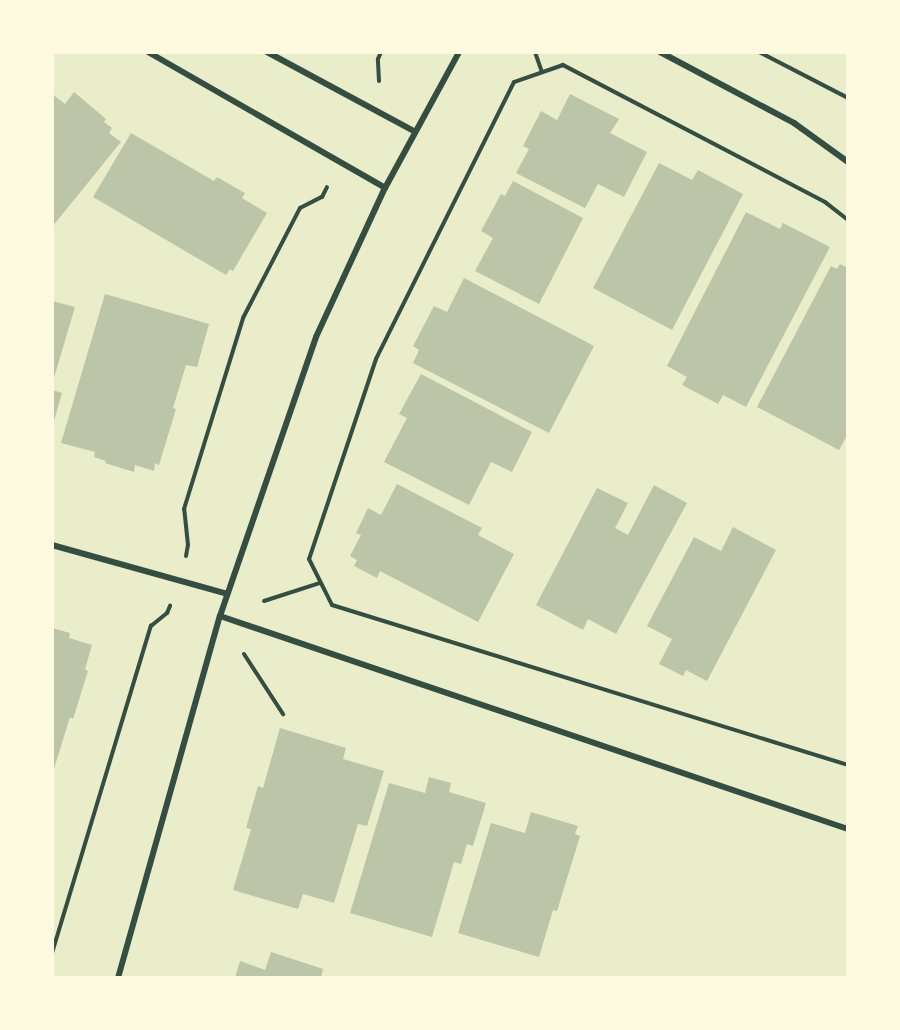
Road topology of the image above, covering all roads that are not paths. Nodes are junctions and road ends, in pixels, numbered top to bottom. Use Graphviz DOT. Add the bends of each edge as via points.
graph roads {
  1 [pos="148,52"];
  2 [pos="267,52"];
  3 [pos="459,52"];
  4 [pos="660,52"];
  5 [pos="414,131"];
  6 [pos="848,162"];
  7 [pos="385,188"];
  8 [pos="52,545"];
  9 [pos="227,594"];
  10 [pos="220,616"];
  11 [pos="848,829"];
  12 [pos="118,978"];
  1 -- 7 [label="street"];
  2 -- 5 [label="street"];
  3 -- 5 [label="street"];
  4 -- 6 [label="street" via="795,123"];
  5 -- 7 [label="street"];
  7 -- 9 [label="street" via="316,337"];
  8 -- 9 [label="street"];
  9 -- 10 [label="street"];
  10 -- 11 [label="street"];
  10 -- 12 [label="street"];
}
